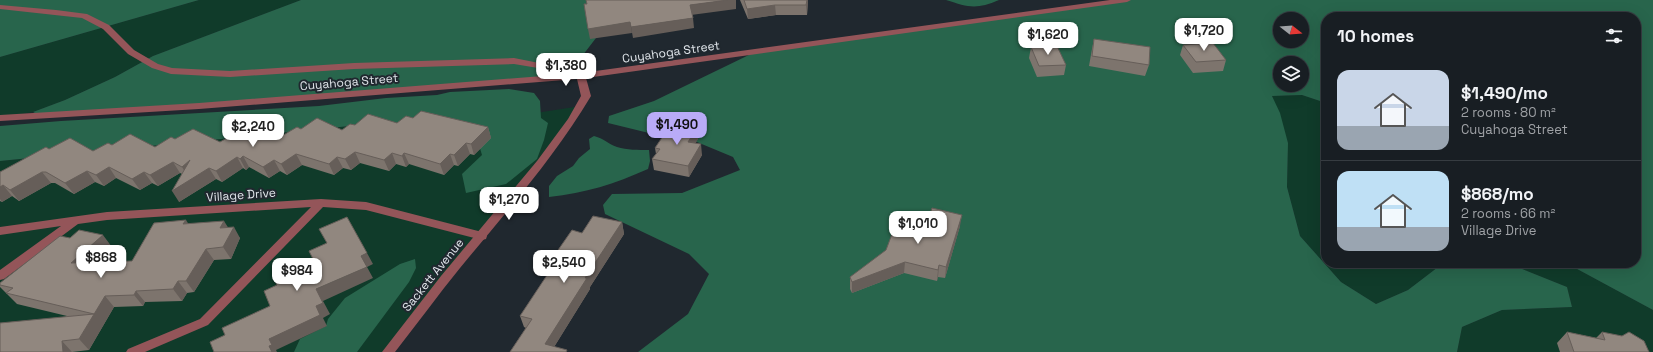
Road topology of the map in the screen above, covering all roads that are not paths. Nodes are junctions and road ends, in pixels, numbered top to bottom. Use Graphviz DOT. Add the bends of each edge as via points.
graph roads {
  1 [pos="1127,0"];
  2 [pos="0,7"];
  3 [pos="581,76"];
  4 [pos="550,78"];
  5 [pos="0,118"];
  6 [pos="321,203"];
  7 [pos="76,220"];
  8 [pos="0,231"];
  9 [pos="482,236"];
  10 [pos="0,276"];
  11 [pos="132,352"];
  12 [pos="388,352"];
  1 -- 3 [label="street, Cuyahoga Street"];
  2 -- 4 [label="street" via="84,16 106,27 131,52 155,66 170,71 230,74 354,66 514,61 541,66"];
  3 -- 4 [label="street, Cuyahoga Street"];
  3 -- 9 [label="street, Sackett Avenue" via="586,96 581,106 546,156"];
  4 -- 5 [label="street, Cuyahoga Street" via="191,107"];
  6 -- 7 [label="street, Village Drive"];
  6 -- 9 [label="street, Village Drive" via="366,206"];
  6 -- 11 [label="street" via="204,322"];
  7 -- 8 [label="street, Village Drive"];
  7 -- 10 [label="street"];
  9 -- 12 [label="street, Sackett Avenue"];
}
